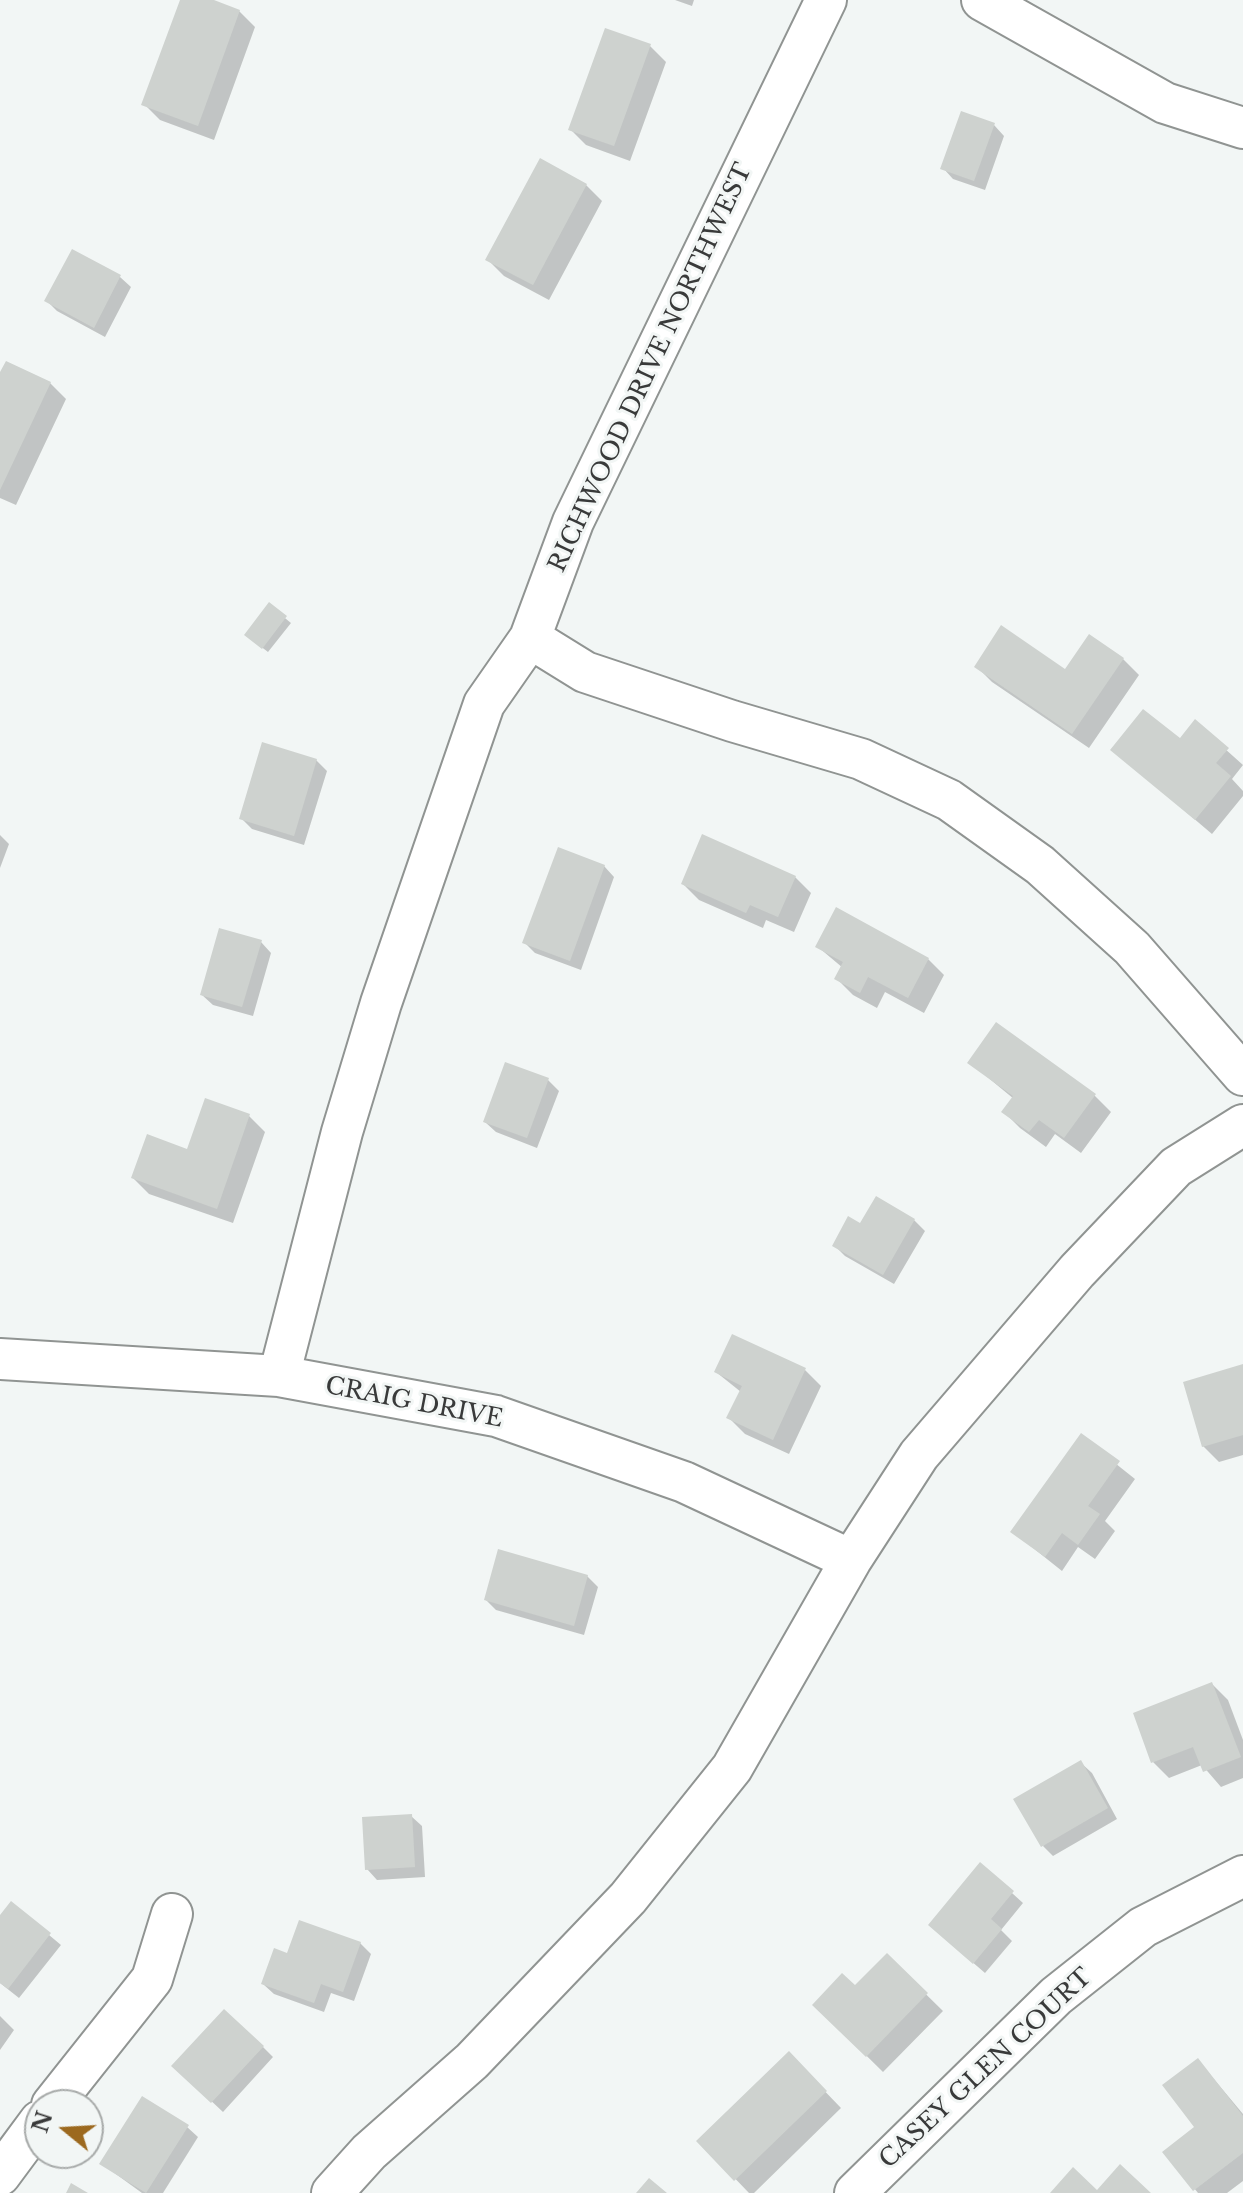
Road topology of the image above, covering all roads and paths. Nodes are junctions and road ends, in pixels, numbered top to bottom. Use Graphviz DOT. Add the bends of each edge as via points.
graph roads {
  1 [pos="826,0"];
  2 [pos="982,0"];
  3 [pos="1243,128"];
  4 [pos="530,638"];
  5 [pos="1243,1075"];
  6 [pos="1243,1125"];
  7 [pos="0,1359"];
  8 [pos="279,1376"];
  9 [pos="851,1560"];
  10 [pos="1243,1876"];
  11 [pos="172,1914"];
  12 [pos="65,2089"];
  13 [pos="24,2143"];
  14 [pos="0,2175"];
  15 [pos="332,2193"];
  16 [pos="855,2193"];
  1 -- 4 [label="street, RICHWOOD DRIVE NORTHWEST" via="573,522"];
  2 -- 3 [label="street" via="1165,103"];
  4 -- 5 [label="street" via="585,672 861,759 949,800 1040,865 1132,948"];
  4 -- 8 [label="street, RICHWOOD DRIVE NORTHWEST" via="484,704 381,1003"];
  6 -- 9 [label="street" via="1176,1167 1077,1271 919,1455"];
  7 -- 8 [label="street, CRAIG DRIVE"];
  8 -- 9 [label="street, CRAIG DRIVE" via="496,1416 684,1482"];
  9 -- 15 [label="street" via="732,1768 628,1898 472,2061 369,2152"];
  10 -- 16 [label="street, CASEY GLEN COURT" via="1143,1927 1056,1996"];
  11 -- 12 [label="street" via="152,1979"];
  13 -- 14 [label="street"];
}
